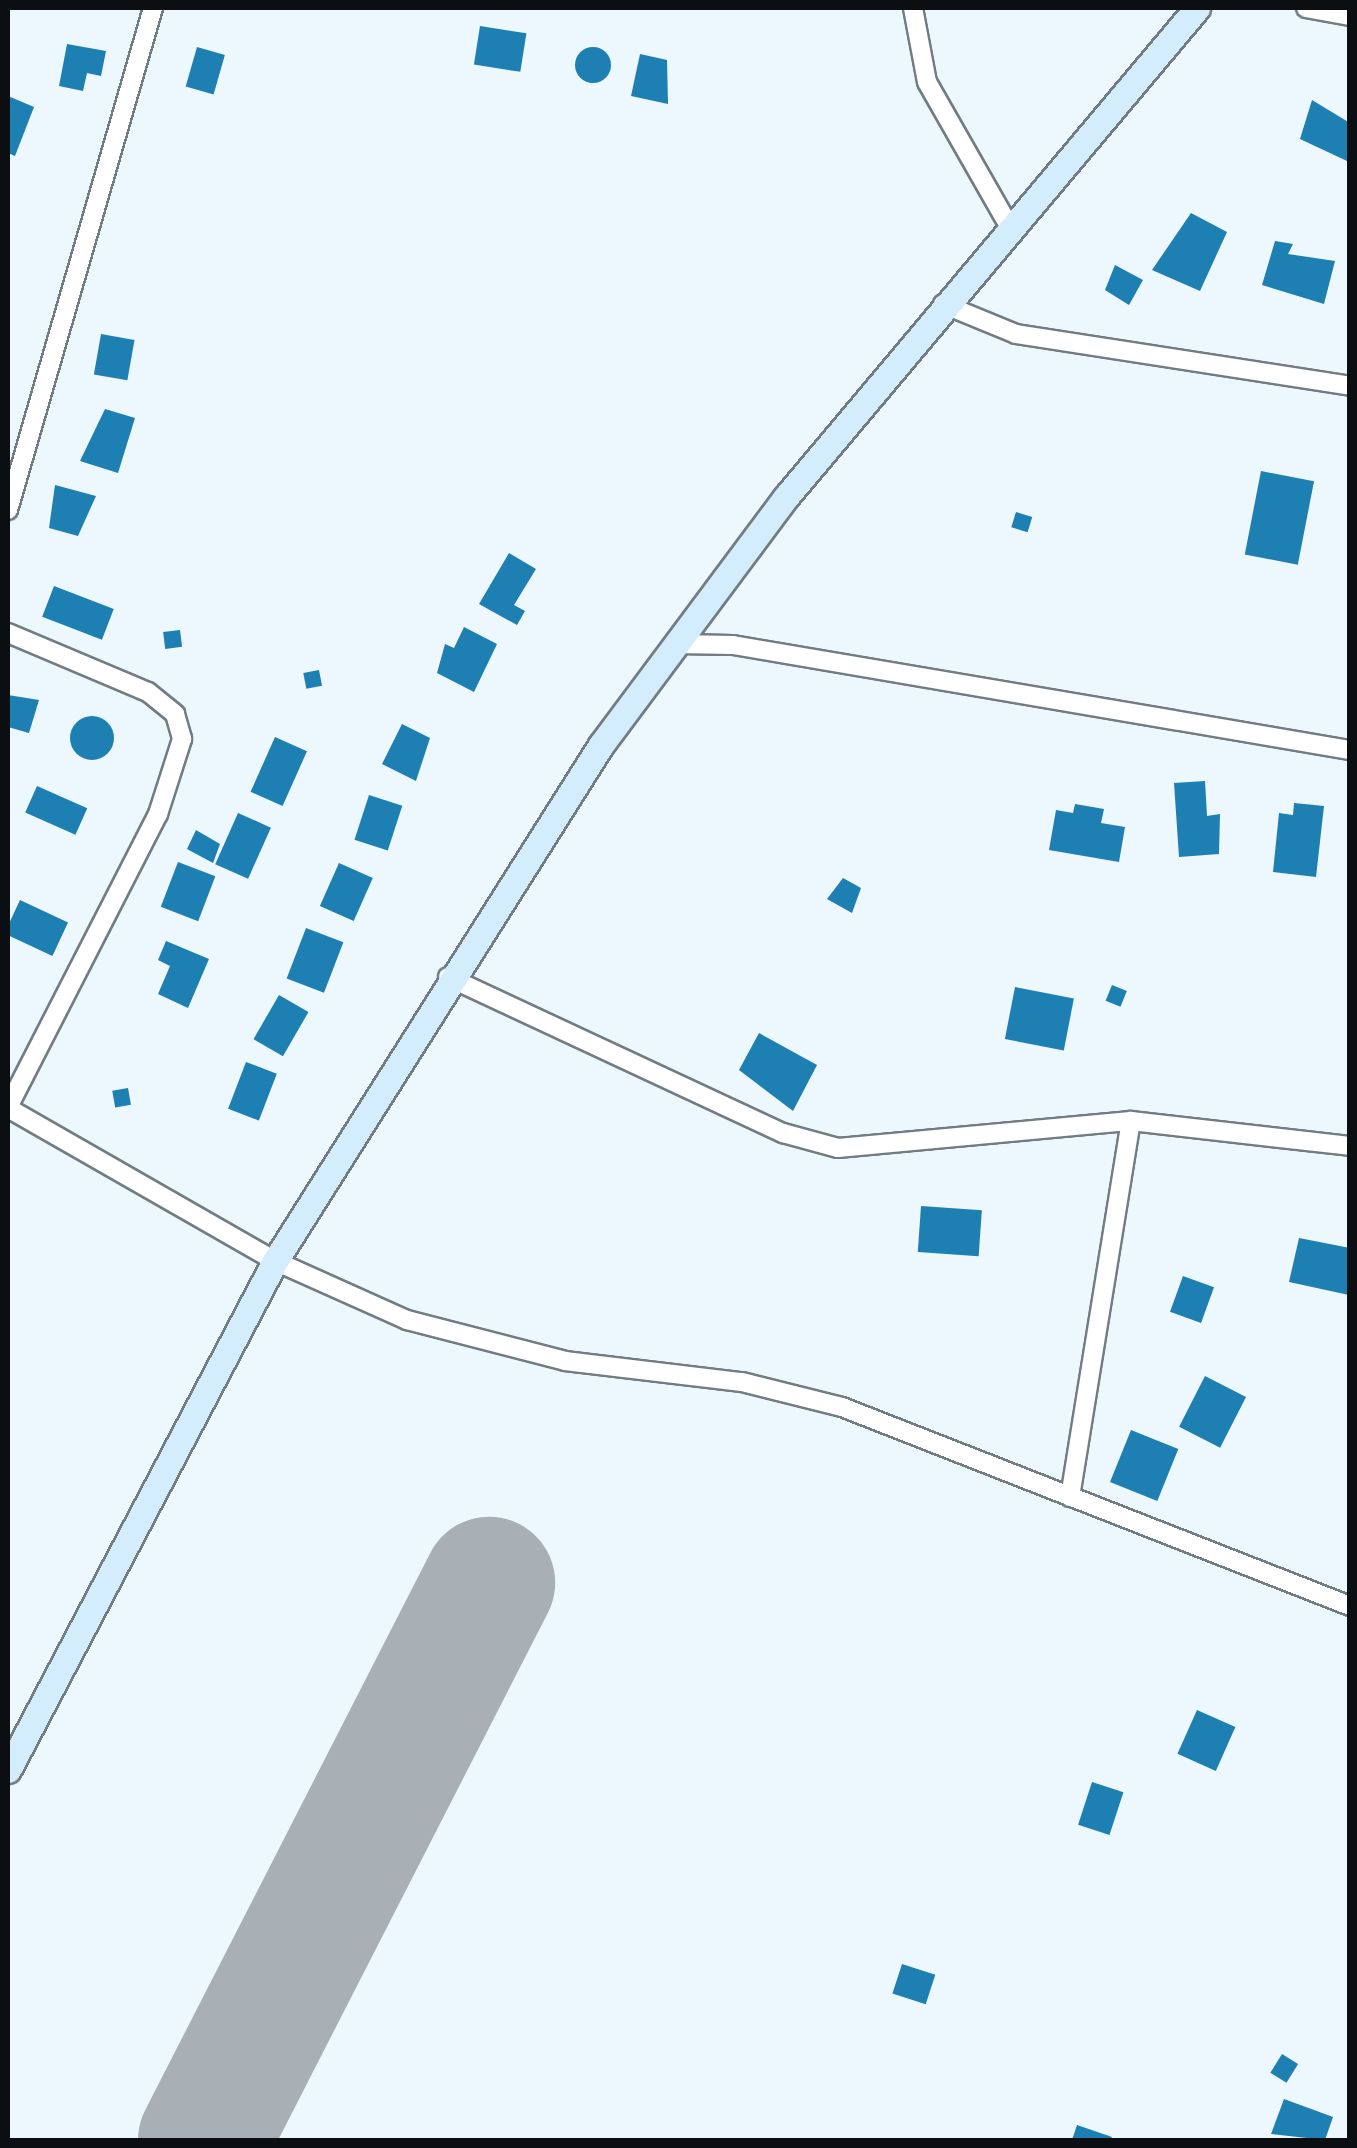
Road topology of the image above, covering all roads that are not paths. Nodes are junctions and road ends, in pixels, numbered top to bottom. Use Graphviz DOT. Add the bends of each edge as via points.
graph roads {
  1 [pos="154,8"];
  2 [pos="913,8"];
  3 [pos="1196,8"];
  4 [pos="1306,8"];
  5 [pos="1350,16"];
  6 [pos="1010,226"];
  7 [pos="943,304"];
  8 [pos="1350,386"];
  9 [pos="8,510"];
  10 [pos="8,633"];
  11 [pos="676,644"];
  12 [pos="1350,750"];
  13 [pos="448,977"];
  14 [pos="8,1108"];
  15 [pos="1131,1121"];
  16 [pos="1350,1146"];
  17 [pos="274,1261"];
  18 [pos="1070,1497"];
  19 [pos="1350,1606"];
  20 [pos="8,1770"];
  1 -- 9 [label="street"];
  2 -- 6 [label="street" via="927,82"];
  3 -- 6 [label="main road"];
  4 -- 5 [label="street"];
  6 -- 7 [label="main road"];
  7 -- 8 [label="street" via="1016,334"];
  7 -- 11 [label="main road"];
  10 -- 14 [label="street" via="148,692 174,714 182,739 158,814"];
  11 -- 12 [label="street" via="733,646"];
  11 -- 13 [label="main road"];
  13 -- 15 [label="street" via="783,1134 838,1148"];
  13 -- 17 [label="main road"];
  14 -- 17 [label="street"];
  15 -- 16 [label="street"];
  15 -- 18 [label="street"];
  17 -- 18 [label="street" via="407,1320 477,1339 842,1407"];
  17 -- 20 [label="main road"];
  18 -- 19 [label="street"];
}
